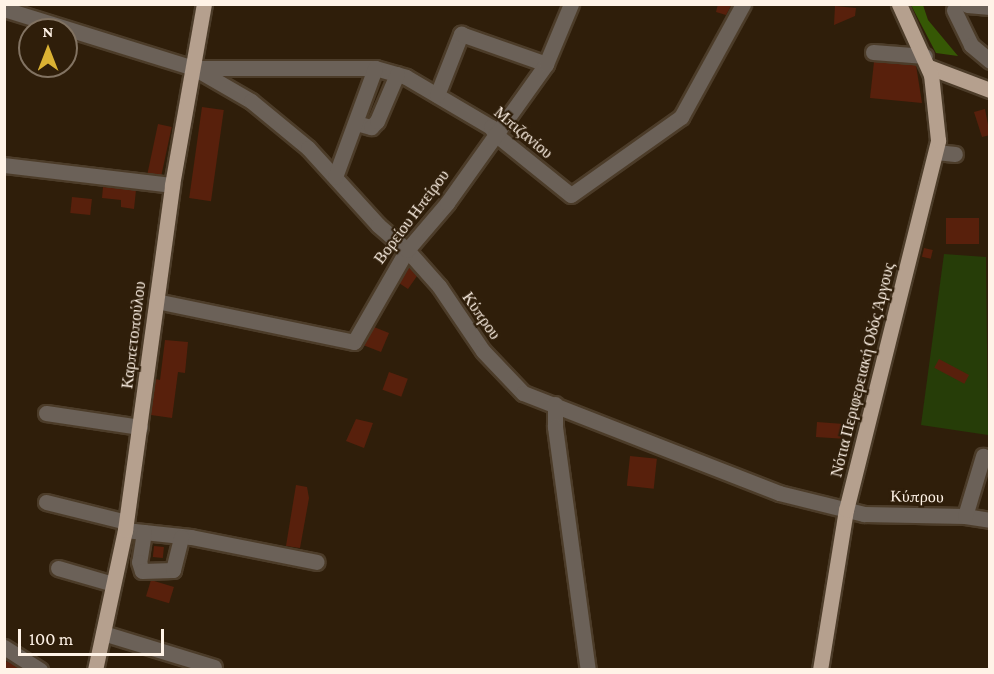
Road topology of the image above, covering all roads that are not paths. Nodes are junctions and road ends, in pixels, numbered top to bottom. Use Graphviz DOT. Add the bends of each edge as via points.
graph roads {
  1 [pos="204,4"];
  2 [pos="571,4"];
  3 [pos="742,4"];
  4 [pos="899,4"];
  5 [pos="990,7"];
  6 [pos="960,8"];
  7 [pos="4,9"];
  8 [pos="873,52"];
  9 [pos="990,61"];
  10 [pos="546,64"];
  11 [pos="194,68"];
  12 [pos="375,68"];
  13 [pos="929,68"];
  14 [pos="397,74"];
  15 [pos="990,90"];
  16 [pos="437,94"];
  17 [pos="990,97"];
  18 [pos="356,123"];
  19 [pos="495,134"];
  20 [pos="936,152"];
  21 [pos="955,154"];
  22 [pos="4,165"];
  23 [pos="334,177"];
  24 [pos="172,185"];
  25 [pos="407,250"];
  26 [pos="156,302"];
  27 [pos="555,404"];
  28 [pos="46,413"];
  29 [pos="140,427"];
  30 [pos="983,456"];
  31 [pos="46,502"];
  32 [pos="846,510"];
  33 [pos="965,516"];
  34 [pos="990,520"];
  35 [pos="126,526"];
  36 [pos="144,532"];
  37 [pos="181,537"];
  38 [pos="317,562"];
  39 [pos="58,568"];
  40 [pos="114,584"];
  41 [pos="103,633"];
  42 [pos="4,647"];
  43 [pos="213,667"];
  44 [pos="40,669"];
  45 [pos="95,669"];
  46 [pos="588,669"];
  47 [pos="820,669"];
  1 -- 11 [label="main road, Καρπετοπούλου"];
  2 -- 10 [label="street, Βορείου Ηπείρου"];
  3 -- 19 [label="street, Μπιζανίου" via="681,117 571,195"];
  4 -- 13 [label="main road, Νότια Περιφερειακή Οδός Άργους"];
  5 -- 6 [label="street"];
  6 -- 9 [label="street" via="971,45"];
  7 -- 11 [label="street, Κύπρου"];
  8 -- 13 [label="street"];
  10 -- 16 [label="street" via="461,34"];
  10 -- 19 [label="street, Βορείου Ηπείρου"];
  11 -- 12 [label="street, Μπιζανίου"];
  11 -- 23 [label="street, Κύπρου" via="251,101 308,148"];
  11 -- 24 [label="main road, Καρπετοπούλου"];
  12 -- 14 [label="street, Μπιζανίου"];
  12 -- 18 [label="street"];
  13 -- 15 [label="main road"];
  13 -- 17 [label="main road"];
  13 -- 20 [label="main road, Νότια Περιφερειακή Οδός Άργους" via="939,128"];
  14 -- 16 [label="street, Μπιζανίου"];
  14 -- 18 [label="street" via="371,127"];
  16 -- 19 [label="street, Μπιζανίου" via="491,127"];
  18 -- 23 [label="street"];
  19 -- 25 [label="street, Βορείου Ηπείρου" via="447,203"];
  20 -- 21 [label="street"];
  20 -- 32 [label="main road, Νότια Περιφερειακή Οδός Άργους"];
  22 -- 24 [label="street"];
  23 -- 25 [label="street, Κύπρου"];
  24 -- 26 [label="main road, Καρπετοπούλου"];
  25 -- 26 [label="street, Βορείου Ηπείρου" via="350,344"];
  25 -- 27 [label="street, Κύπρου" via="439,286 511,384"];
  26 -- 29 [label="main road, Καρπετοπούλου"];
  27 -- 32 [label="street, Κύπρου" via="779,493"];
  27 -- 46 [label="street"];
  28 -- 29 [label="street"];
  29 -- 35 [label="main road, Καρπετοπούλου"];
  30 -- 33 [label="street"];
  31 -- 35 [label="street"];
  32 -- 33 [label="street, Κύπρου"];
  32 -- 47 [label="main road, Νότια Περιφερειακή Οδός Άργους"];
  33 -- 34 [label="street, Κύπρου"];
  35 -- 36 [label="street"];
  35 -- 40 [label="main road, Καρπετοπούλου"];
  36 -- 37 [label="street"];
  36 -- 37 [label="street" via="139,562 142,571 172,570"];
  37 -- 38 [label="street"];
  39 -- 40 [label="street"];
  40 -- 41 [label="main road, Καρπετοπούλου"];
  41 -- 43 [label="street"];
  41 -- 45 [label="main road, Καρπετοπούλου"];
  42 -- 44 [label="street"];
}
